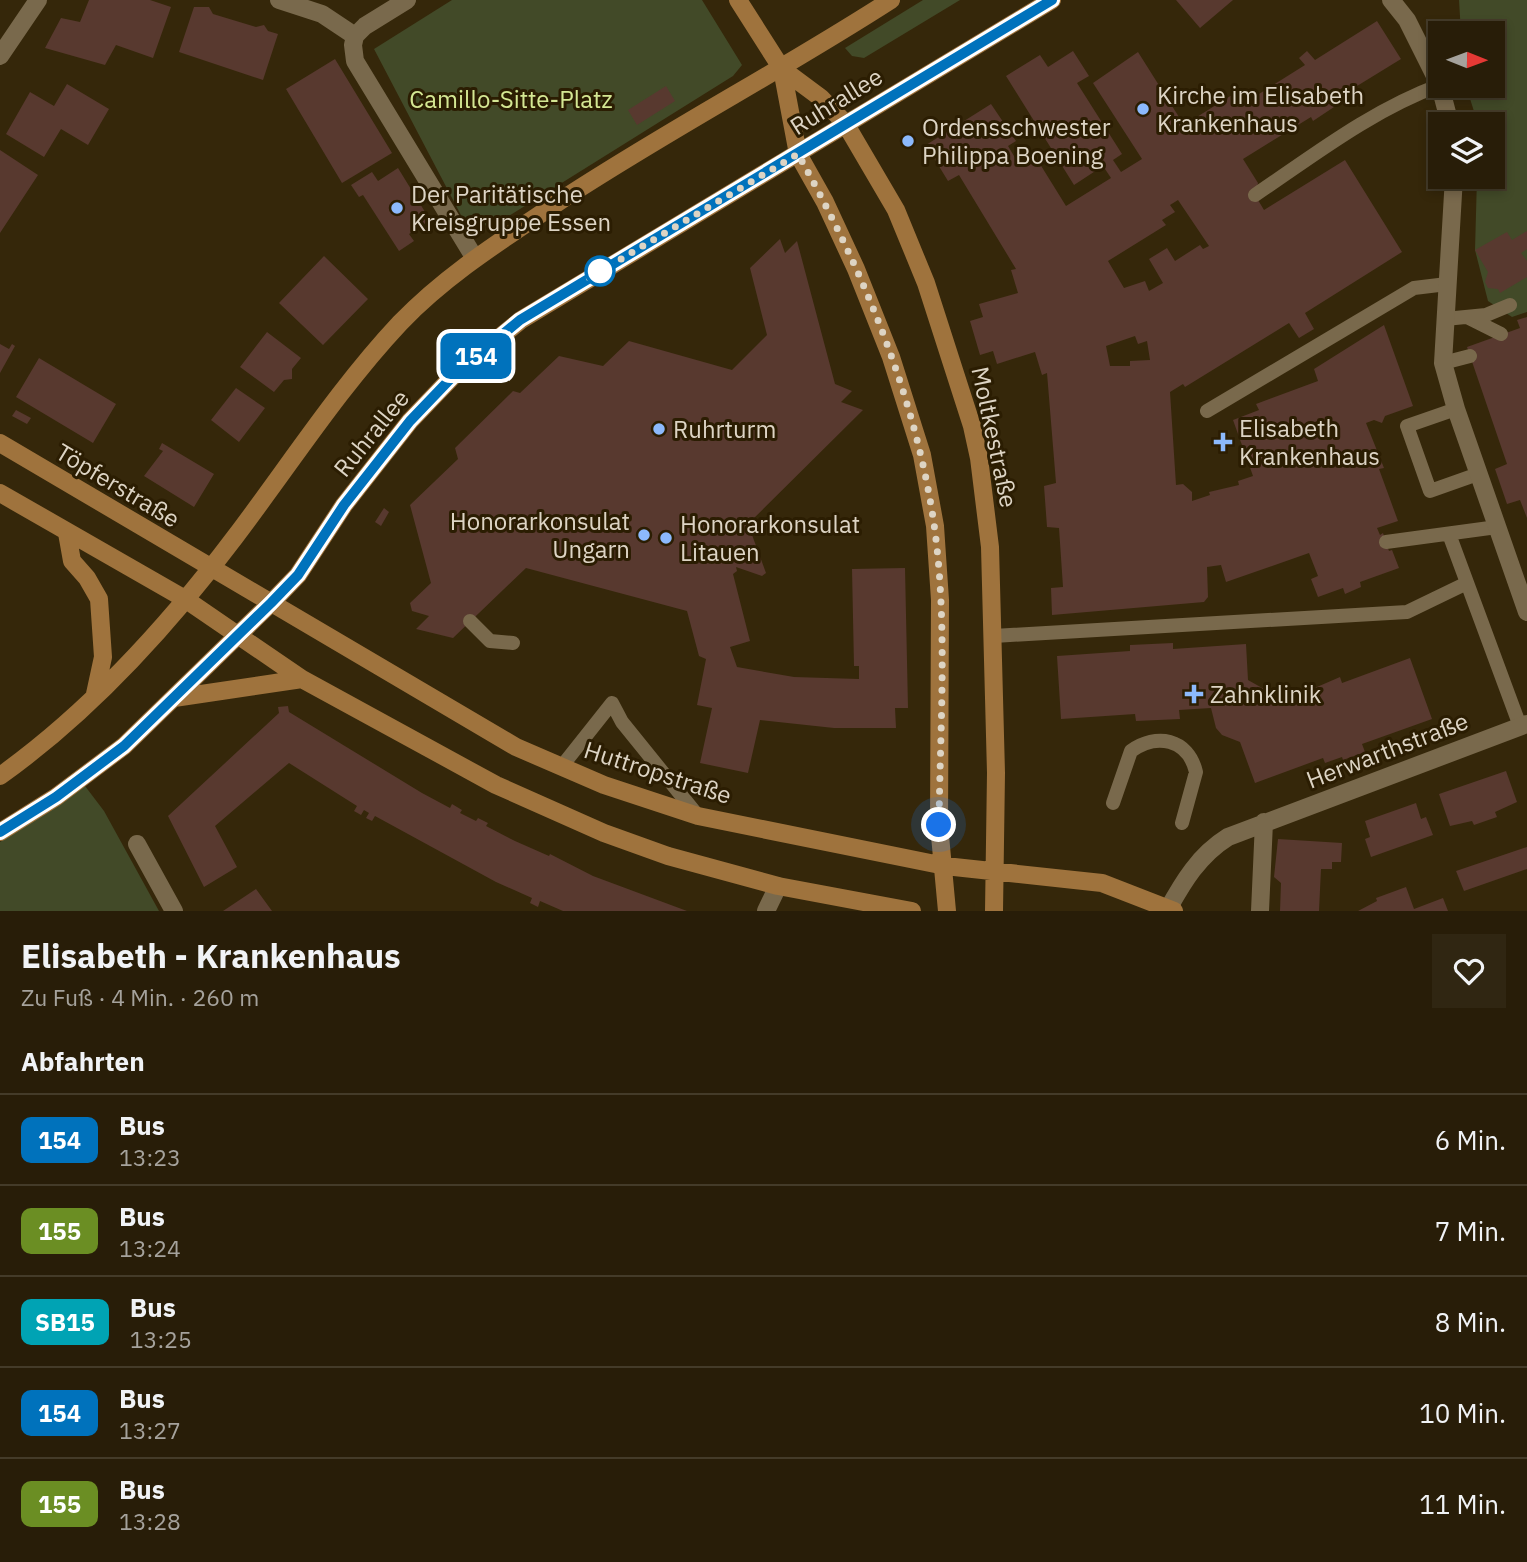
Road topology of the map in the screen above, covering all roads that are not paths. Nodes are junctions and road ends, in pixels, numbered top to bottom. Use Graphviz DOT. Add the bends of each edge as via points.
graph roads {
  1 [pos="38,0"];
  2 [pos="279,0"];
  3 [pos="407,0"];
  4 [pos="738,0"];
  5 [pos="891,0"];
  6 [pos="1052,0"];
  7 [pos="1391,0"];
  8 [pos="355,36"];
  9 [pos="0,56"];
  10 [pos="1428,61"];
  11 [pos="782,69"];
  12 [pos="1428,89"];
  13 [pos="845,123"];
  14 [pos="798,154"];
  15 [pos="1453,189"];
  16 [pos="1255,195"];
  17 [pos="474,257"];
  18 [pos="1447,284"];
  19 [pos="1510,305"];
  20 [pos="1469,318"];
  21 [pos="1445,319"];
  22 [pos="1501,334"];
  23 [pos="1470,356"];
  24 [pos="1443,363"];
  25 [pos="1456,409"];
  26 [pos="1207,411"];
  27 [pos="0,443"];
  28 [pos="1478,474"];
  29 [pos="0,493"];
  30 [pos="1497,527"];
  31 [pos="67,533"];
  32 [pos="1449,534"];
  33 [pos="1386,542"];
  34 [pos="211,568"];
  35 [pos="1467,583"];
  36 [pos="186,599"];
  37 [pos="271,603"];
  38 [pos="1527,612"];
  39 [pos="470,621"];
  40 [pos="237,635"];
  41 [pos="994,636"];
  42 [pos="513,643"];
  43 [pos="302,678"];
  44 [pos="95,694"];
  45 [pos="174,698"];
  46 [pos="1524,725"];
  47 [pos="562,766"];
  48 [pos="0,776"];
  49 [pos="1113,803"];
  50 [pos="698,816"];
  51 [pos="1264,822"];
  52 [pos="1182,823"];
  53 [pos="0,832"];
  54 [pos="137,844"];
  55 [pos="945,866"];
  56 [pos="995,871"];
  57 [pos="778,886"];
  58 [pos="1170,910"];
  59 [pos="174,911"];
  60 [pos="766,911"];
  61 [pos="912,911"];
  62 [pos="947,911"];
  63 [pos="994,911"];
  64 [pos="1260,911"];
  1 -- 9 [label="street"];
  2 -- 8 [label="street" via="322,14"];
  3 -- 8 [label="street"];
  4 -- 11 [label="main road, Moltkestraße"];
  5 -- 11 [label="main road, Ruhrallee"];
  6 -- 13 [label="main road, Ruhrallee"];
  7 -- 10 [label="street"];
  8 -- 17 [label="street" via="355,61"];
  11 -- 13 [label="main road, Moltkestraße"];
  11 -- 14 [label="main road, Moltkestraße"];
  11 -- 17 [label="main road, Ruhrallee" via="719,102"];
  12 -- 16 [label="lane" via="1370,118"];
  13 -- 14 [label="main road, Ruhrallee"];
  13 -- 41 [label="main road, Moltkestraße" via="896,210 955,365 979,458"];
  14 -- 37 [label="main road, Ruhrallee" via="520,320 456,373 410,421 344,505 298,575"];
  14 -- 55 [label="main road, Moltkestraße" via="856,269 922,454 940,600 939,825"];
  15 -- 18 [label="street"];
  17 -- 34 [label="main road, Ruhrallee" via="401,323 332,406"];
  18 -- 21 [label="street"];
  18 -- 26 [label="lane" via="1414,288"];
  19 -- 20 [label="lane"];
  20 -- 21 [label="lane"];
  20 -- 22 [label="lane"];
  21 -- 24 [label="street"];
  23 -- 24 [label="lane"];
  24 -- 25 [label="street"];
  25 -- 28 [label="street"];
  25 -- 28 [label="lane" via="1407,426 1430,491"];
  27 -- 34 [label="main road, Töpferstraße"];
  28 -- 30 [label="street"];
  29 -- 31 [label="main road"];
  30 -- 32 [label="lane"];
  30 -- 38 [label="street"];
  31 -- 36 [label="main road"];
  31 -- 44 [label="main road" via="72,561 99,599 103,657"];
  32 -- 33 [label="lane"];
  32 -- 35 [label="lane"];
  34 -- 36 [label="main road, Ruhrallee"];
  34 -- 37 [label="main road, Huttropstraße"];
  35 -- 41 [label="lane" via="1407,612"];
  35 -- 46 [label="lane"];
  36 -- 40 [label="main road"];
  36 -- 44 [label="main road, Ruhrallee" via="142,650"];
  37 -- 40 [label="main road, Ruhrallee"];
  37 -- 47 [label="main road, Huttropstraße" via="516,747"];
  39 -- 42 [label="lane" via="490,641"];
  40 -- 43 [label="main road"];
  40 -- 45 [label="main road, Ruhrallee"];
  41 -- 56 [label="main road, Moltkestraße"];
  43 -- 45 [label="main road"];
  43 -- 57 [label="main road" via="496,785 592,828 668,856"];
  44 -- 48 [label="main road, Ruhrallee"];
  45 -- 53 [label="main road, Ruhrallee" via="124,746"];
  46 -- 51 [label="street, Herwarthstraße"];
  47 -- 50 [label="main road, Huttropstraße"];
  47 -- 50 [label="lane" via="612,703 622,722"];
  49 -- 52 [label="lane" via="1131,751 1155,739 1168,741 1186,752 1196,772"];
  50 -- 55 [label="main road, Huttropstraße"];
  51 -- 58 [label="street, Herwarthstraße" via="1208,851 1190,872"];
  51 -- 64 [label="street"];
  54 -- 59 [label="street"];
  55 -- 56 [label="main road, Huttropstraße"];
  55 -- 62 [label="main road, Moltkestraße"];
  56 -- 58 [label="main road, Huttropstraße" via="1102,883"];
  56 -- 63 [label="main road, Moltkestraße"];
  57 -- 60 [label="street"];
  57 -- 61 [label="main road"];
}
